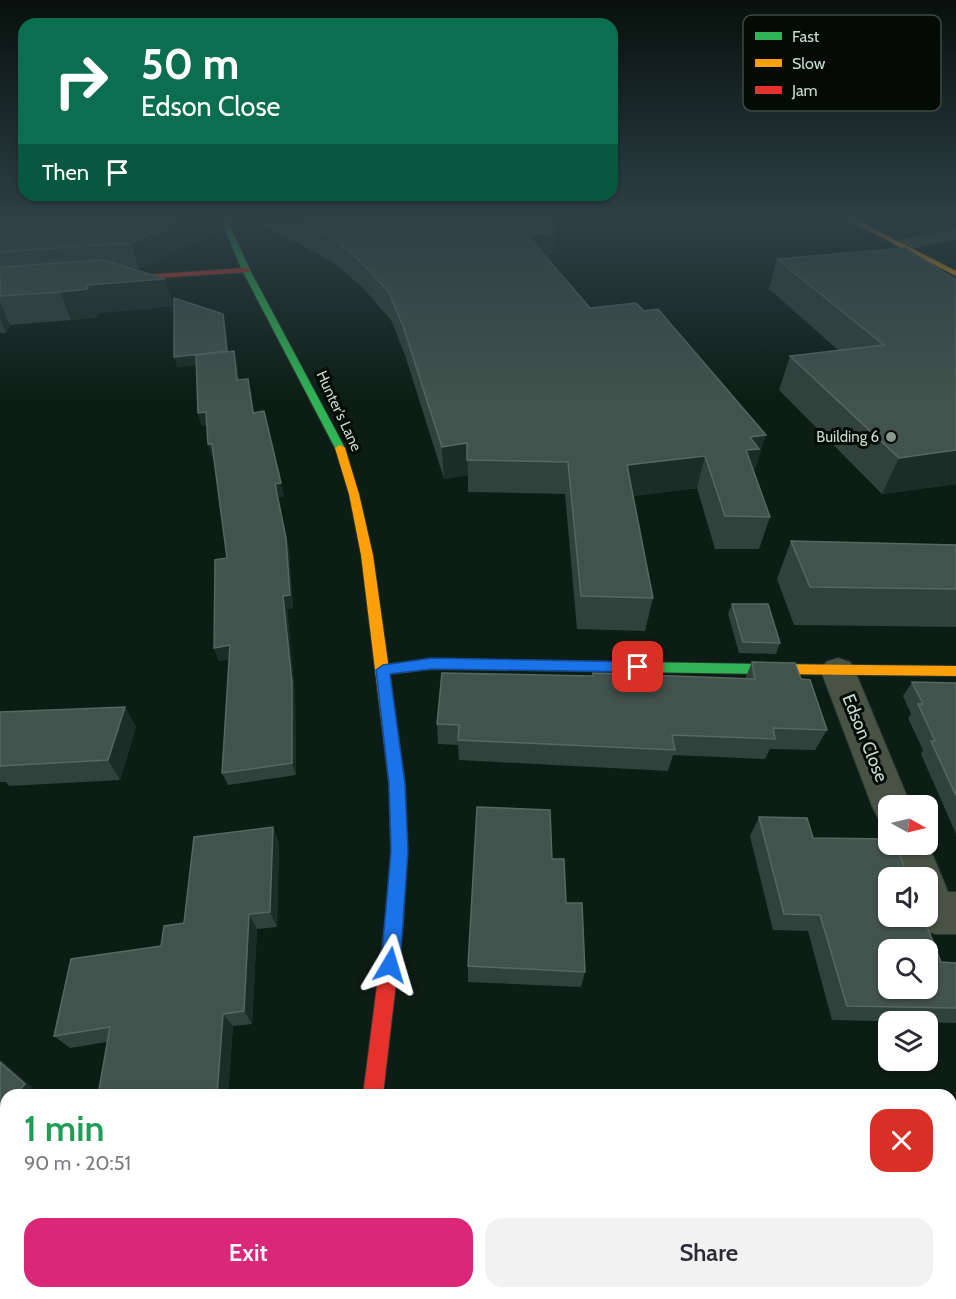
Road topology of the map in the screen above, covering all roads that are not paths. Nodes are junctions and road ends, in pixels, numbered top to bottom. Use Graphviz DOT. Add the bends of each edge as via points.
graph roads {
  1 [pos="127,279"];
  2 [pos="251,279"];
  3 [pos="94,281"];
  4 [pos="383,670"];
  5 [pos="838,671"];
  6 [pos="956,671"];
  7 [pos="888,795"];
  8 [pos="938,913"];
  9 [pos="956,913"];
  10 [pos="374,1089"];
  1 -- 3 [label="street"];
  2 -- 4 [label="street, Hunter's Lane" via="303,372 344,459 367,555"];
  4 -- 5 [label="street, Edson Close" via="432,664"];
  4 -- 10 [label="street, Hunter's Lane" via="397,784 399,851 393,944"];
  5 -- 6 [label="street, Edson Close"];
  5 -- 7 [label="street, Edson Close"];
  8 -- 9 [label="street"];
}
